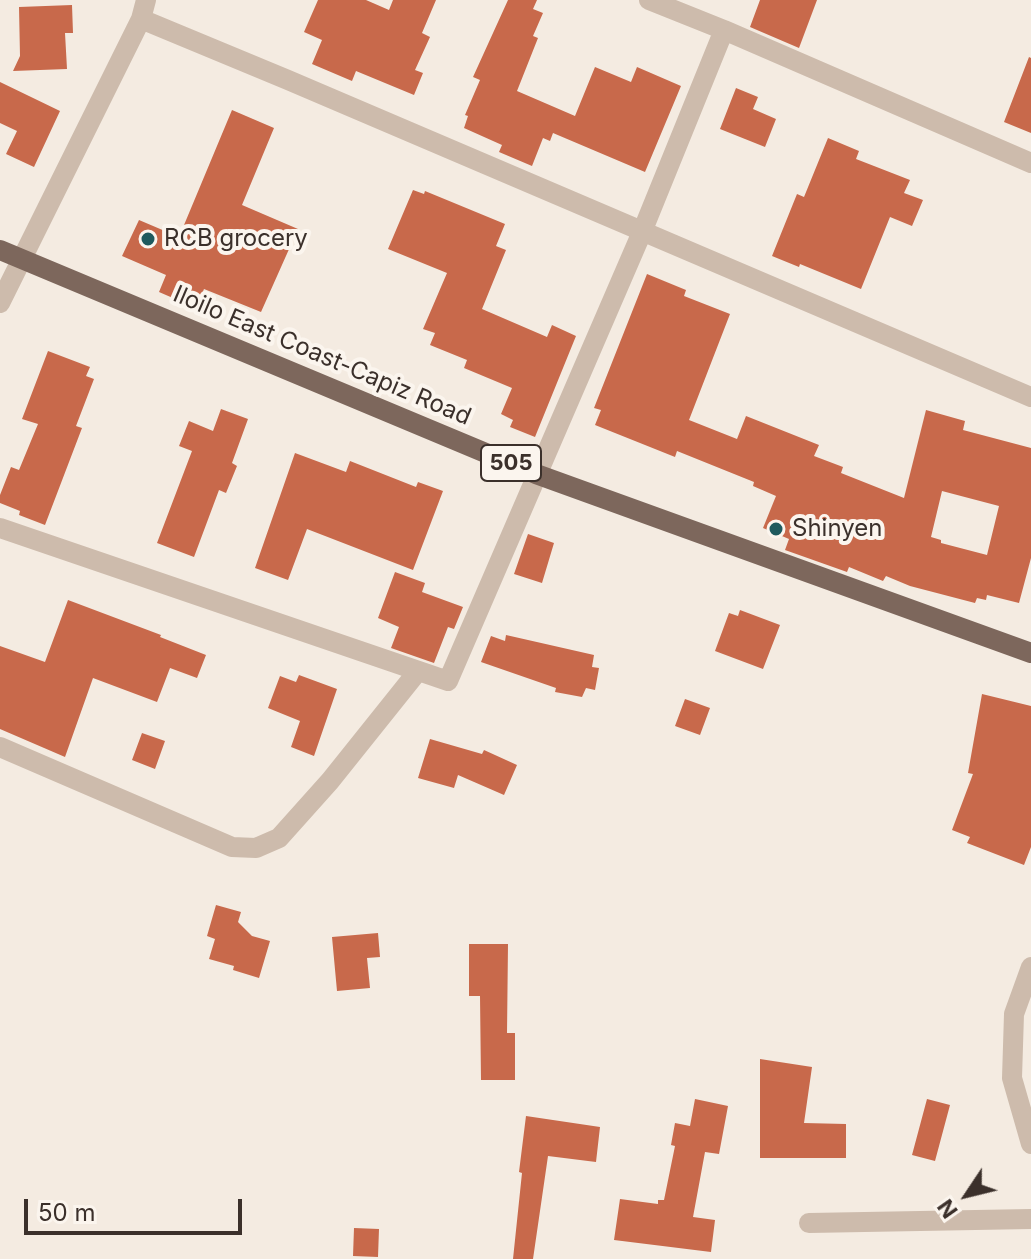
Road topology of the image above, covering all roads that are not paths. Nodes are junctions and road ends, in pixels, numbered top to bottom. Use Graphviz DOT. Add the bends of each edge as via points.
graph roads {
  1 [pos="649,0"];
  2 [pos="143,10"];
  3 [pos="724,30"];
  4 [pos="1031,163"];
  5 [pos="642,232"];
  6 [pos="0,250"];
  7 [pos="20,259"];
  8 [pos="0,303"];
  9 [pos="1031,397"];
  10 [pos="536,474"];
  11 [pos="0,528"];
  12 [pos="1031,653"];
  13 [pos="418,671"];
  14 [pos="0,747"];
  15 [pos="1031,967"];
  16 [pos="1031,1144"];
  17 [pos="1031,1219"];
  18 [pos="809,1223"];
  1 -- 3 [label="street"];
  2 -- 5 [label="street" via="303,86"];
  2 -- 7 [label="street"];
  3 -- 4 [label="street"];
  3 -- 5 [label="street"];
  5 -- 9 [label="street"];
  5 -- 10 [label="street"];
  6 -- 7 [label="main road, Iloilo East Coast-Capiz Road / 505"];
  7 -- 8 [label="street"];
  7 -- 10 [label="main road, Iloilo East Coast-Capiz Road / 505"];
  10 -- 12 [label="main road, Iloilo East Coast-Capiz Road / 505"];
  10 -- 13 [label="street" via="448,681"];
  11 -- 13 [label="street"];
  13 -- 14 [label="street" via="279,838 256,848 232,847"];
  15 -- 16 [label="street" via="1014,1014 1012,1078"];
  17 -- 18 [label="street"];
}
